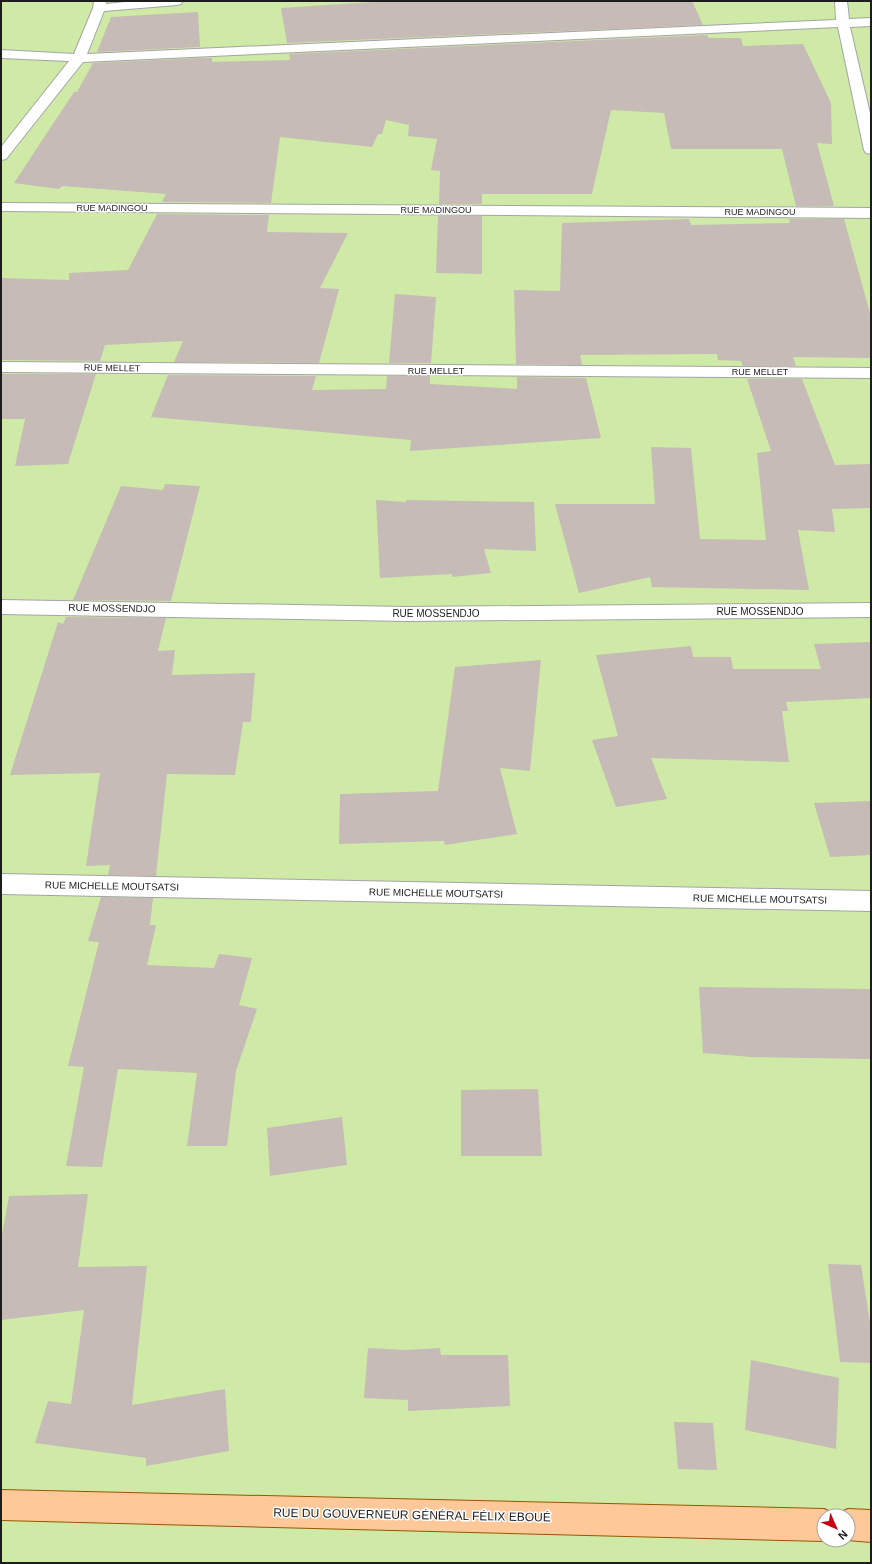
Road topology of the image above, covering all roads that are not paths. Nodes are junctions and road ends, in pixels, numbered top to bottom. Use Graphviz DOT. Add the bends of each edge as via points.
graph roads {
  1 [pos="177,1"];
  2 [pos="841,1"];
  3 [pos="99,4"];
  4 [pos="871,22"];
  5 [pos="843,23"];
  6 [pos="1,54"];
  7 [pos="79,58"];
  8 [pos="871,150"];
  9 [pos="1,156"];
  10 [pos="1,207"];
  11 [pos="871,213"];
  12 [pos="1,366"];
  13 [pos="871,373"];
  14 [pos="1,606"];
  15 [pos="871,610"];
  16 [pos="1,884"];
  17 [pos="871,901"];
  18 [pos="1,1505"];
  19 [pos="816,1525"];
  20 [pos="856,1525"];
  21 [pos="871,1526"];
  1 -- 3 [label="street"];
  2 -- 5 [label="street"];
  3 -- 7 [label="street"];
  4 -- 5 [label="street"];
  5 -- 7 [label="street"];
  5 -- 8 [label="street"];
  6 -- 7 [label="street"];
  7 -- 9 [label="street"];
  10 -- 11 [label="street, RUE MADINGOU"];
  12 -- 13 [label="street, RUE MELLET"];
  14 -- 15 [label="street, RUE MOSSENDJO" via="407,614"];
  16 -- 17 [label="street, RUE MICHELLE MOUTSATSI"];
  18 -- 19 [label="main road, RUE DU GOUVERNEUR GÉNÉRAL FÉLIX EBOUÉ"];
  20 -- 21 [label="main road"];
}
